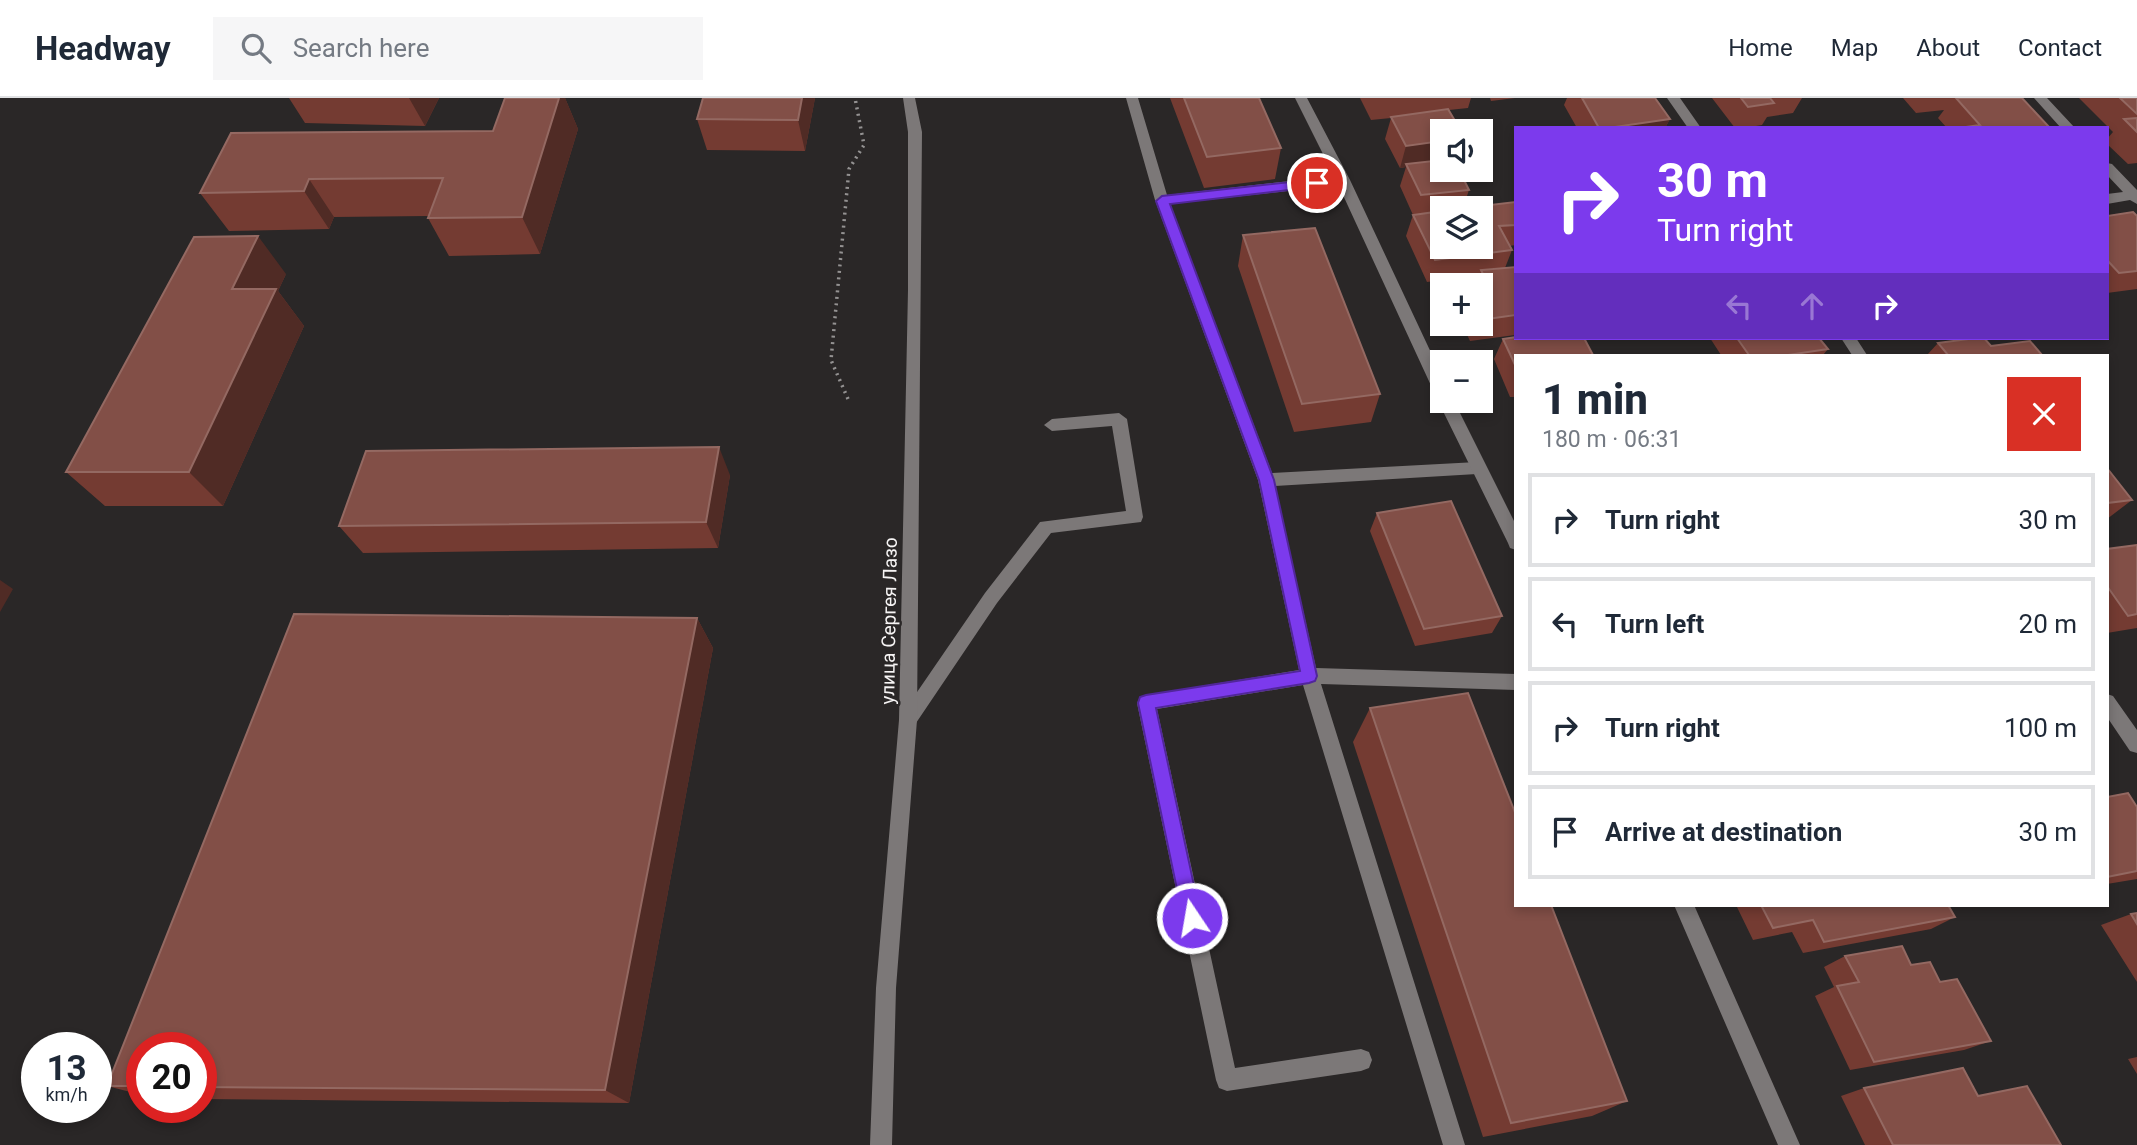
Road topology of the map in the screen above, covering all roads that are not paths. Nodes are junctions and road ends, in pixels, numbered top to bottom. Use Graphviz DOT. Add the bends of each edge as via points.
graph roads {
  1 [pos="909,98"];
  2 [pos="1132,98"];
  3 [pos="1301,98"];
  4 [pos="1673,98"];
  5 [pos="2040,98"];
  6 [pos="1694,126"];
  7 [pos="2067,126"];
  8 [pos="2109,169"];
  9 [pos="1343,180"];
  10 [pos="2136,196"];
  11 [pos="2109,199"];
  12 [pos="1162,201"];
  13 [pos="1430,366"];
  14 [pos="1452,413"];
  15 [pos="1052,425"];
  16 [pos="1477,468"];
  17 [pos="1266,480"];
  18 [pos="1514,538"];
  19 [pos="1309,676"];
  20 [pos="1514,682"];
  21 [pos="2109,705"];
  22 [pos="908,720"];
  23 [pos="2137,745"];
  24 [pos="1685,907"];
  25 [pos="1361,1060"];
  26 [pos="881,1145"];
  27 [pos="1454,1145"];
  28 [pos="1789,1145"];
  1 -- 22 [label="street, улица Сергея Лазо" via="915,132 915,290"];
  2 -- 12 [label="street"];
  3 -- 9 [label="street"];
  4 -- 6 [label="street"];
  5 -- 7 [label="street"];
  8 -- 10 [label="street"];
  9 -- 12 [label="street"];
  9 -- 13 [label="street"];
  10 -- 11 [label="street"];
  12 -- 17 [label="street"];
  14 -- 16 [label="street"];
  15 -- 22 [label="street" via="1119,419 1135,517 1046,527 990,598"];
  16 -- 17 [label="street"];
  16 -- 18 [label="street"];
  17 -- 19 [label="street"];
  19 -- 20 [label="street"];
  19 -- 25 [label="street" via="1146,703 1227,1080"];
  19 -- 27 [label="street"];
  21 -- 23 [label="street"];
  22 -- 26 [label="street, улица Сергея Лазо" via="886,988"];
  24 -- 28 [label="street"];
}
